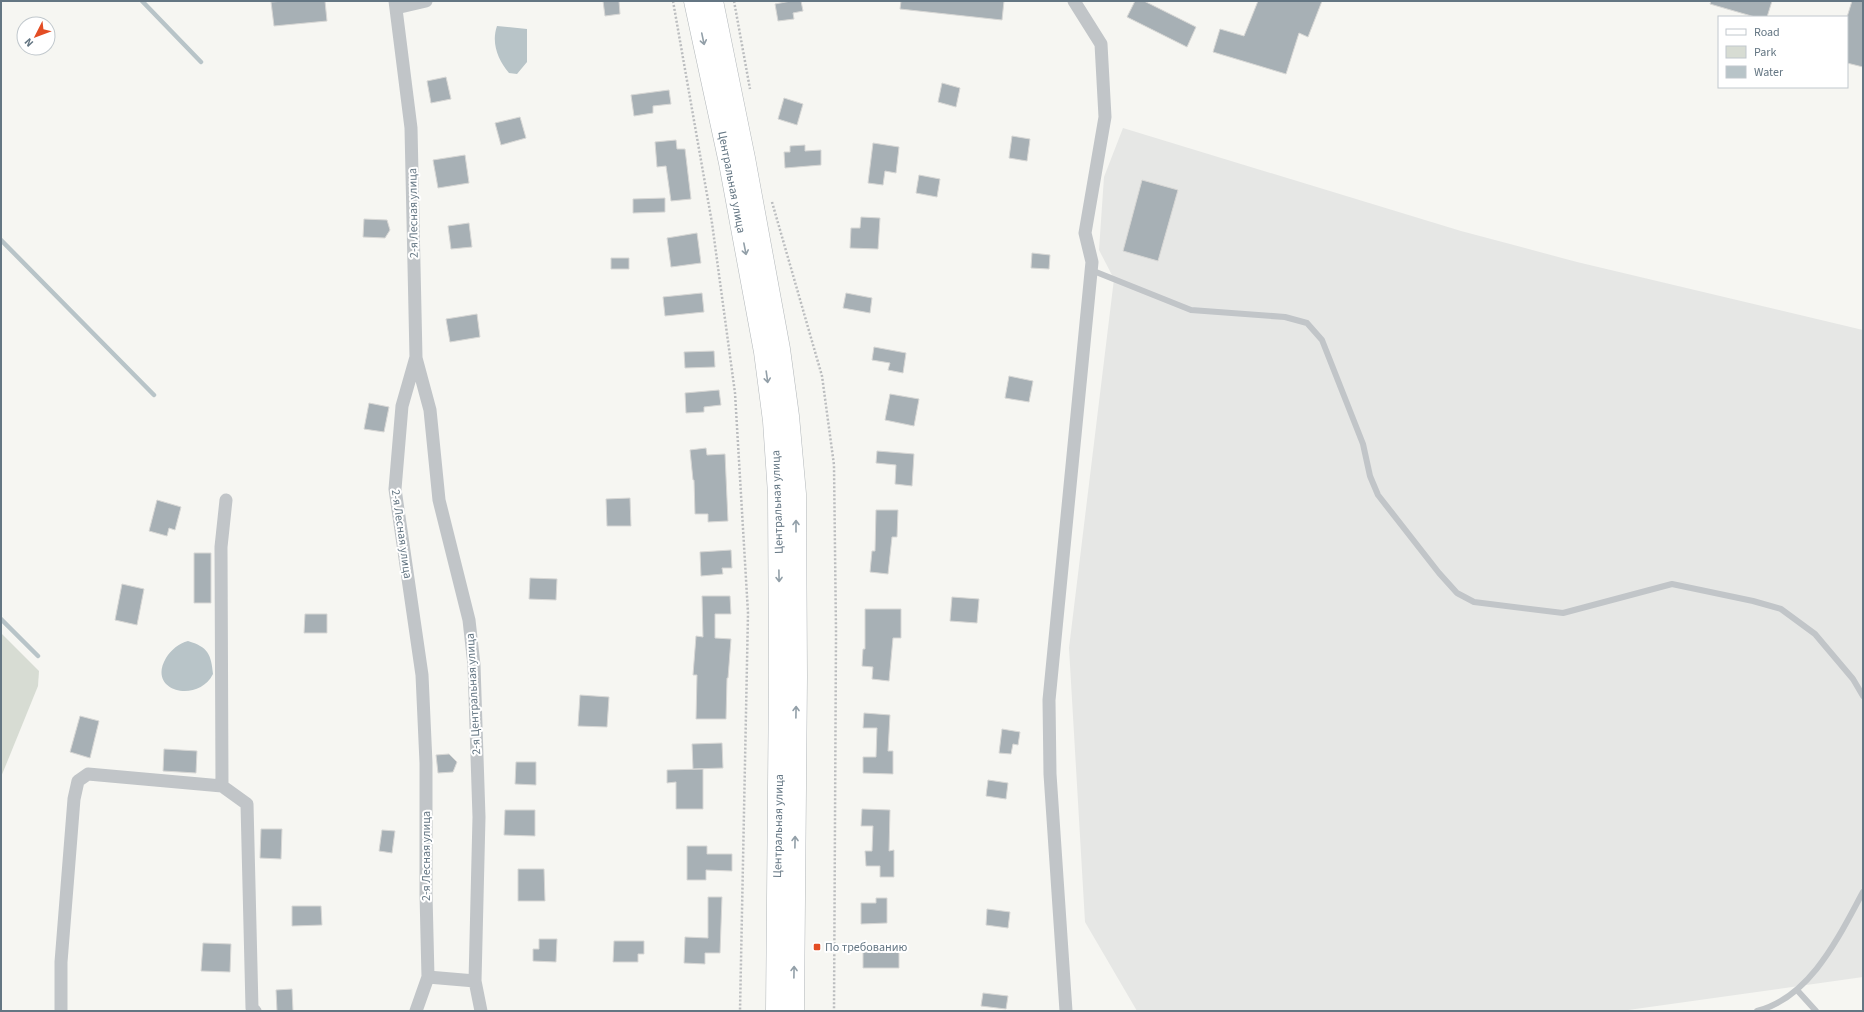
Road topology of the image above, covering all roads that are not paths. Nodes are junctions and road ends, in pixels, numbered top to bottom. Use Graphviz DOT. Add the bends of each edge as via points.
graph roads {
  1 [pos="426,1"];
  2 [pos="694,1"];
  3 [pos="713,1"];
  4 [pos="1074,1"];
  5 [pos="395,4"];
  6 [pos="1091,270"];
  7 [pos="416,358"];
  8 [pos="226,500"];
  9 [pos="1863,696"];
  10 [pos="222,786"];
  11 [pos="1863,892"];
  12 [pos="428,977"];
  13 [pos="475,981"];
  14 [pos="1797,990"];
  15 [pos="61,1011"];
  16 [pos="255,1011"];
  17 [pos="416,1011"];
  18 [pos="481,1011"];
  19 [pos="776,1011"];
  20 [pos="794,1011"];
  21 [pos="1066,1011"];
  22 [pos="1757,1011"];
  23 [pos="1816,1011"];
  1 -- 5 [label="street"];
  2 -- 19 [label="main road, Центральная улица, one-way" via="732,178 764,352 773,421 778,494 780,675"];
  20 -- 3 [label="main road, Центральная улица, one-way" via="796,494 780,349"];
  4 -- 6 [label="street" via="1101,44 1105,117 1084,233 1092,262"];
  5 -- 7 [label="street, 2-я Лесная улица" via="411,128"];
  6 -- 9 [label="lane" via="1191,310 1285,317 1307,324 1322,340 1363,444 1370,476 1378,495 1439,573 1457,592 1474,602 1563,613 1672,584 1753,601 1781,610 1815,634 1853,679"];
  6 -- 21 [label="street" via="1049,700 1050,774"];
  7 -- 12 [label="street, 2-я Лесная улица" via="402,406 395,489 422,675 426,763"];
  7 -- 13 [label="street, 2-я Центральная улица" via="430,410 439,500 469,620 474,665 479,817"];
  8 -- 10 [label="street" via="221,547"];
  10 -- 15 [label="street" via="88,774 78,781 61,962"];
  10 -- 16 [label="street" via="248,804 252,1008"];
  11 -- 14 [label="lane" via="1830,953"];
  12 -- 13 [label="street"];
  12 -- 17 [label="street, 2-я Лесная улица"];
  13 -- 18 [label="street, 2-я Центральная улица"];
  14 -- 22 [label="lane" via="1775,1004"];
  14 -- 23 [label="lane"];
}
